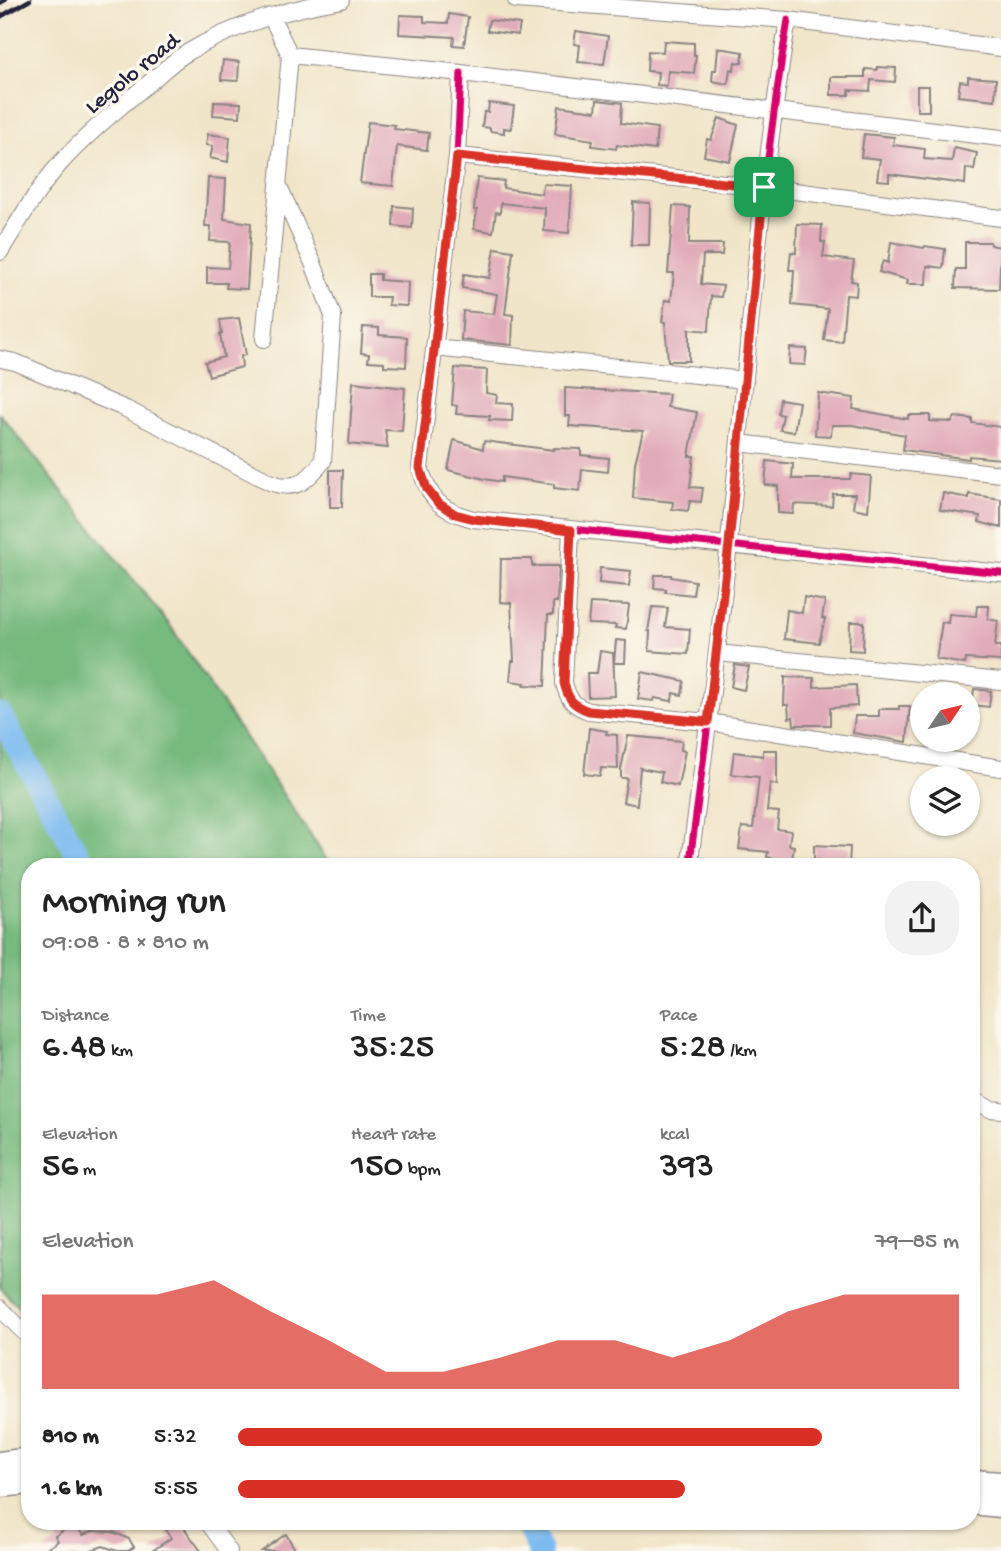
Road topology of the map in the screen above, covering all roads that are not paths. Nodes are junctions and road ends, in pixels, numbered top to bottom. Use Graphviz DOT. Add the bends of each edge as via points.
graph roads {
  1 [pos="341,0"];
  2 [pos="516,0"];
  3 [pos="271,16"];
  4 [pos="788,20"];
  5 [pos="1001,48"];
  6 [pos="290,55"];
  7 [pos="461,73"];
  8 [pos="773,111"];
  9 [pos="1001,138"];
  10 [pos="457,156"];
  11 [pos="278,184"];
  12 [pos="764,187"];
  13 [pos="1001,218"];
  14 [pos="0,252"];
  15 [pos="264,339"];
  16 [pos="434,348"];
  17 [pos="0,359"];
  18 [pos="745,380"];
  19 [pos="739,443"];
  20 [pos="1001,474"];
  21 [pos="571,530"];
  22 [pos="729,544"];
  23 [pos="1001,573"];
  24 [pos="716,653"];
  25 [pos="1001,681"];
  26 [pos="708,722"];
  27 [pos="1001,768"];
  28 [pos="690,858"];
  29 [pos="980,1103"];
  30 [pos="1001,1110"];
  31 [pos="0,1308"];
  32 [pos="21,1329"];
  33 [pos="21,1461"];
  34 [pos="0,1464"];
  35 [pos="21,1483"];
  36 [pos="980,1483"];
  37 [pos="1001,1484"];
  38 [pos="0,1485"];
  39 [pos="980,1503"];
  40 [pos="1001,1505"];
  41 [pos="214,1530"];
  42 [pos="229,1551"];
  1 -- 3 [label="street, Legolo road"];
  2 -- 4 [label="street"];
  3 -- 6 [label="street"];
  3 -- 14 [label="street, Legolo road" via="184,55 113,113 66,157"];
  4 -- 5 [label="street"];
  4 -- 8 [label="street"];
  6 -- 7 [label="street"];
  6 -- 11 [label="street"];
  7 -- 8 [label="street"];
  7 -- 10 [label="street"];
  8 -- 9 [label="street"];
  8 -- 12 [label="street"];
  10 -- 12 [label="street"];
  10 -- 16 [label="street"];
  11 -- 15 [label="street"];
  11 -- 17 [label="street" via="333,316 323,461 300,484 287,488 272,484 126,409"];
  12 -- 13 [label="street"];
  12 -- 18 [label="street"];
  16 -- 18 [label="street"];
  16 -- 21 [label="street" via="420,468 427,489 455,514"];
  18 -- 19 [label="street"];
  19 -- 20 [label="street"];
  19 -- 22 [label="street"];
  21 -- 22 [label="street"];
  21 -- 26 [label="street" via="564,683 575,706"];
  22 -- 23 [label="street"];
  22 -- 24 [label="street"];
  24 -- 25 [label="street"];
  24 -- 26 [label="street"];
  26 -- 27 [label="street"];
  26 -- 28 [label="street"];
  29 -- 30 [label="street"];
  31 -- 32 [label="street"];
  33 -- 34 [label="main road"];
  35 -- 38 [label="main road"];
  36 -- 37 [label="main road"];
  39 -- 40 [label="main road"];
  41 -- 42 [label="street"];
}
